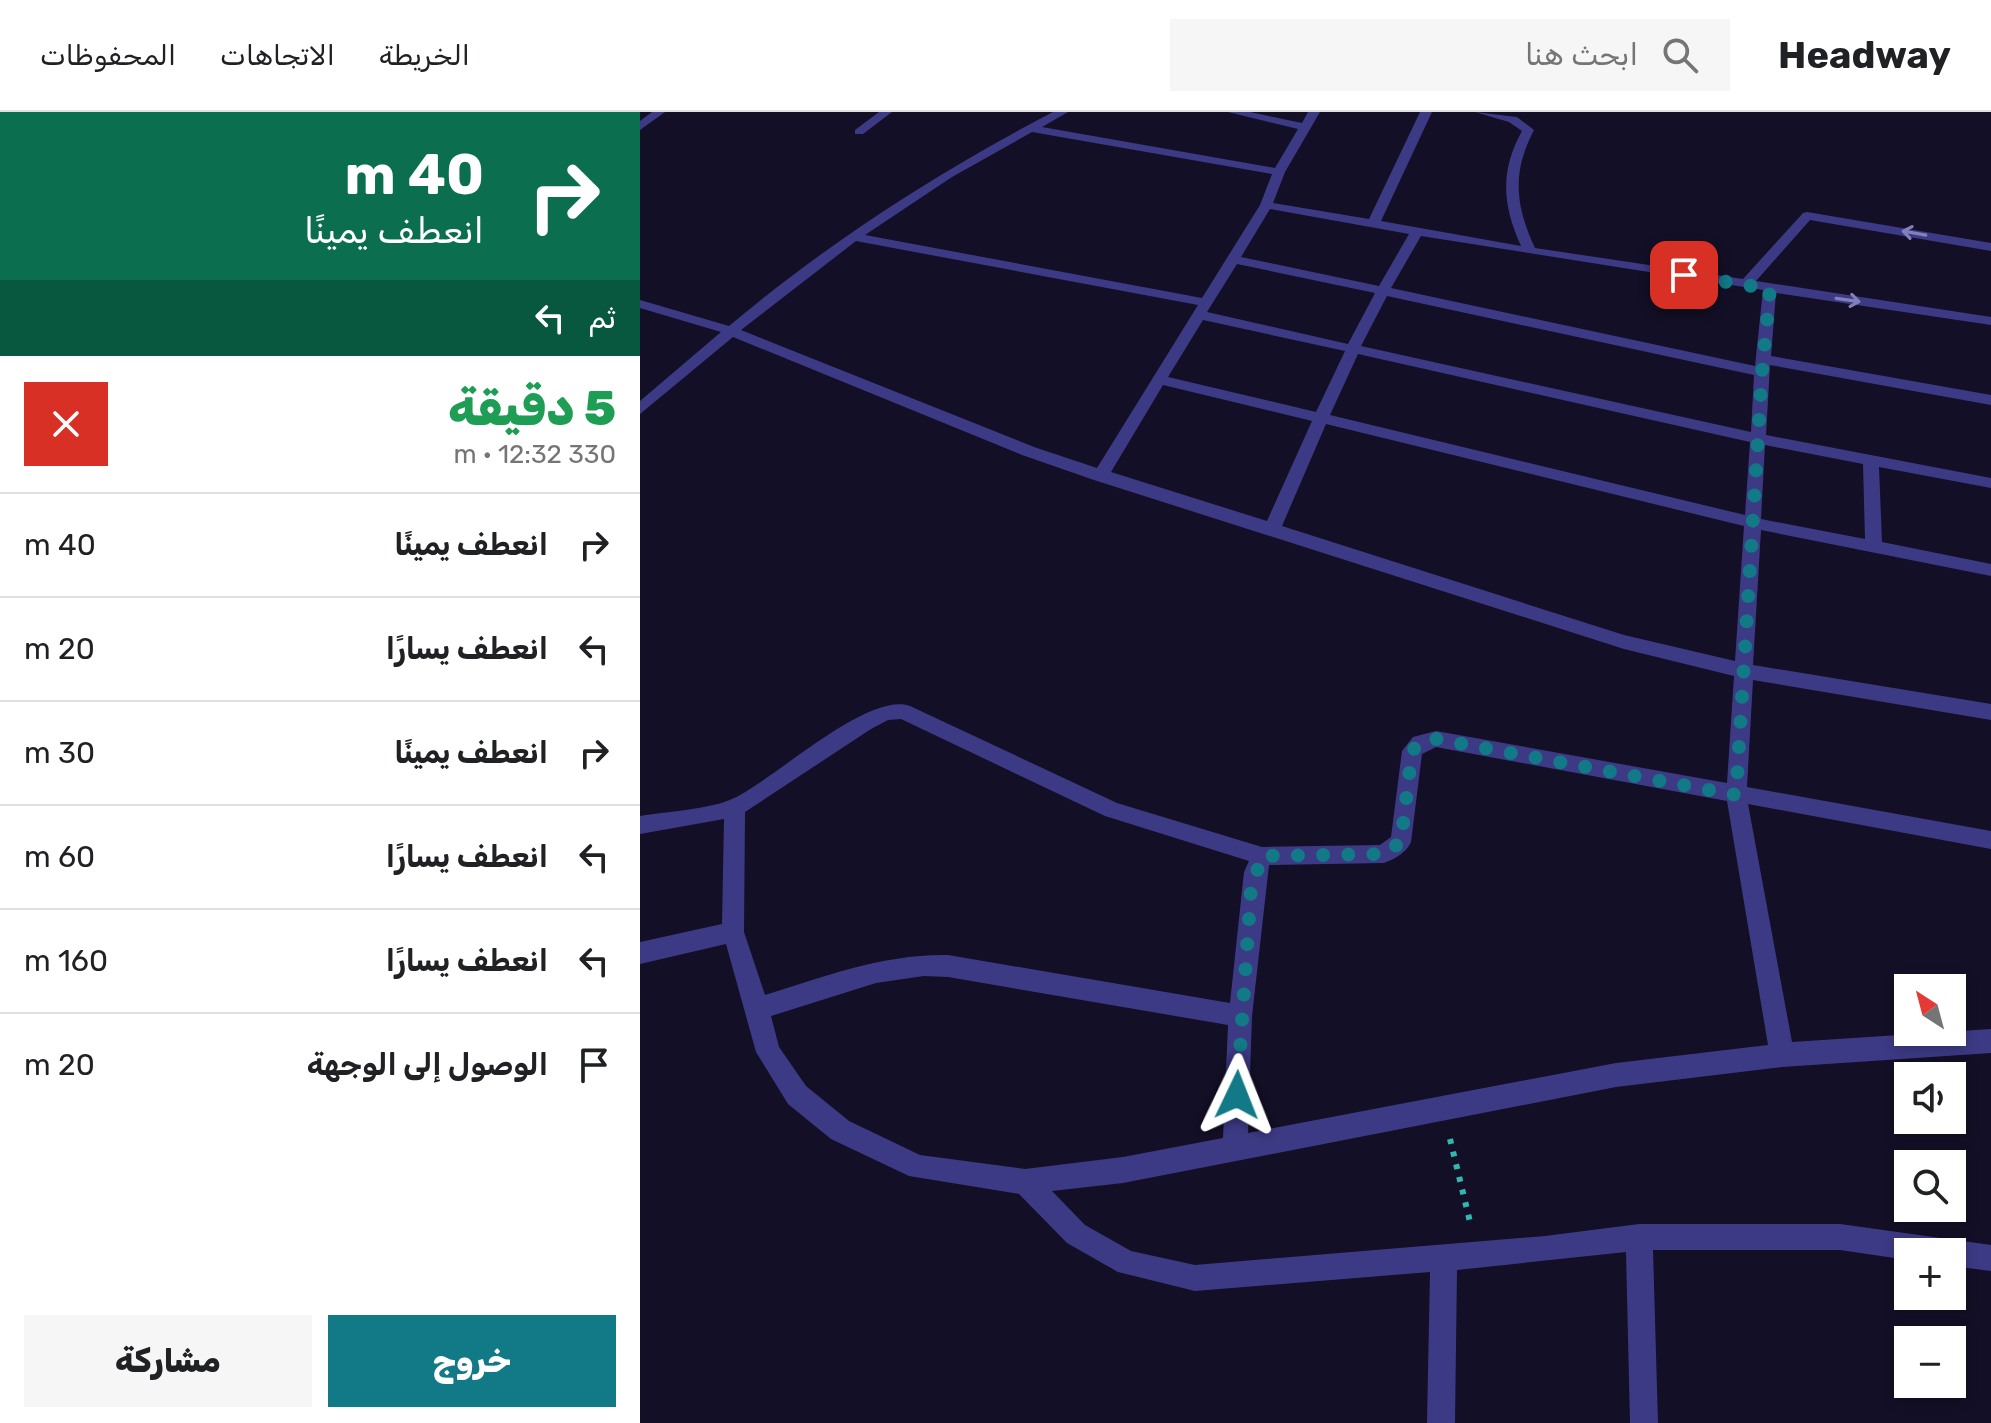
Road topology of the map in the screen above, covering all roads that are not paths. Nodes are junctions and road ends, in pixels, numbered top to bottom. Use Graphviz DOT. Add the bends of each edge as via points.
graph roads {
  1 [pos="659,112"];
  2 [pos="886,112"];
  3 [pos="1062,112"];
  4 [pos="1234,112"];
  5 [pos="1314,112"];
  6 [pos="1426,112"];
  7 [pos="1481,112"];
  8 [pos="640,127"];
  9 [pos="1305,127"];
  10 [pos="1029,128"];
  11 [pos="859,132"];
  12 [pos="1279,172"];
  13 [pos="1266,205"];
  14 [pos="1373,224"];
  15 [pos="1417,232"];
  16 [pos="853,237"];
  17 [pos="1991,247"];
  18 [pos="1530,251"];
  19 [pos="1234,259"];
  20 [pos="1745,285"];
  21 [pos="1382,288"];
  22 [pos="1770,289"];
  23 [pos="640,304"];
  24 [pos="1204,309"];
  25 [pos="1991,321"];
  26 [pos="728,330"];
  27 [pos="1354,350"];
  28 [pos="1763,366"];
  29 [pos="1159,379"];
  30 [pos="1991,400"];
  31 [pos="640,409"];
  32 [pos="1320,417"];
  33 [pos="1759,439"];
  34 [pos="1871,460"];
  35 [pos="1100,476"];
  36 [pos="1991,483"];
  37 [pos="1754,523"];
  38 [pos="1272,529"];
  39 [pos="1874,547"];
  40 [pos="1991,570"];
  41 [pos="1745,671"];
  42 [pos="1991,712"];
  43 [pos="1736,795"];
  44 [pos="735,808"];
  45 [pos="640,825"];
  46 [pos="1991,840"];
  47 [pos="1262,856"];
  48 [pos="733,932"];
  49 [pos="640,953"];
  50 [pos="758,1009"];
  51 [pos="1240,1016"];
  52 [pos="1991,1041"];
  53 [pos="1782,1055"];
  54 [pos="1235,1148"];
  55 [pos="1025,1182"];
  56 [pos="1639,1237"];
  57 [pos="1894,1244"];
  58 [pos="1966,1254"];
  59 [pos="1444,1257"];
  60 [pos="1991,1258"];
  61 [pos="1441,1423"];
  62 [pos="1644,1423"];
  1 -- 8 [label="street"];
  2 -- 11 [label="street"];
  3 -- 10 [label="street"];
  4 -- 9 [label="street"];
  5 -- 9 [label="street"];
  6 -- 14 [label="street"];
  7 -- 18 [label="street" via="1513,119 1528,130 1514,153 1510,173 1511,200"];
  9 -- 12 [label="street"];
  10 -- 12 [label="street"];
  10 -- 16 [label="street"];
  12 -- 13 [label="street"];
  13 -- 14 [label="street"];
  13 -- 19 [label="street"];
  14 -- 15 [label="street"];
  15 -- 18 [label="street"];
  15 -- 21 [label="street"];
  16 -- 24 [label="street"];
  16 -- 26 [label="street"];
  17 -- 20 [label="street, one-way" via="1807,216"];
  18 -- 20 [label="street"];
  19 -- 21 [label="street"];
  19 -- 24 [label="street"];
  20 -- 22 [label="street"];
  21 -- 27 [label="street"];
  21 -- 28 [label="street"];
  22 -- 25 [label="street, one-way"];
  22 -- 28 [label="street"];
  23 -- 26 [label="street"];
  24 -- 27 [label="street"];
  24 -- 29 [label="street"];
  26 -- 31 [label="street"];
  26 -- 35 [label="street" via="915,408"];
  27 -- 32 [label="street"];
  27 -- 33 [label="street"];
  28 -- 30 [label="street"];
  28 -- 33 [label="street"];
  29 -- 32 [label="street"];
  29 -- 35 [label="street"];
  32 -- 37 [label="street"];
  32 -- 38 [label="street"];
  33 -- 34 [label="street"];
  33 -- 37 [label="street"];
  34 -- 36 [label="street"];
  34 -- 39 [label="street"];
  35 -- 38 [label="street"];
  37 -- 39 [label="street"];
  37 -- 41 [label="street"];
  38 -- 41 [label="street" via="1624,642"];
  39 -- 40 [label="street"];
  41 -- 42 [label="street"];
  41 -- 43 [label="street"];
  43 -- 46 [label="street"];
  43 -- 47 [label="street" via="1436,739 1412,751 1401,842 1384,854"];
  43 -- 53 [label="street"];
  44 -- 45 [label="street"];
  44 -- 47 [label="street" via="864,723 903,711 1112,810"];
  44 -- 48 [label="street"];
  47 -- 51 [label="street" via="1251,889"];
  48 -- 49 [label="street"];
  48 -- 50 [label="street"];
  50 -- 51 [label="street" via="888,968 919,964"];
  50 -- 55 [label="street" via="768,1052 797,1095 840,1130 918,1167"];
  51 -- 54 [label="street"];
  52 -- 53 [label="street"];
  53 -- 54 [label="street" via="1616,1075"];
  54 -- 55 [label="street"];
  55 -- 59 [label="street" via="1076,1234 1127,1263 1195,1278"];
  56 -- 57 [label="street" via="1840,1237"];
  56 -- 59 [label="street"];
  56 -- 62 [label="street"];
  58 -- 60 [label="street"];
  59 -- 61 [label="street"];
}
